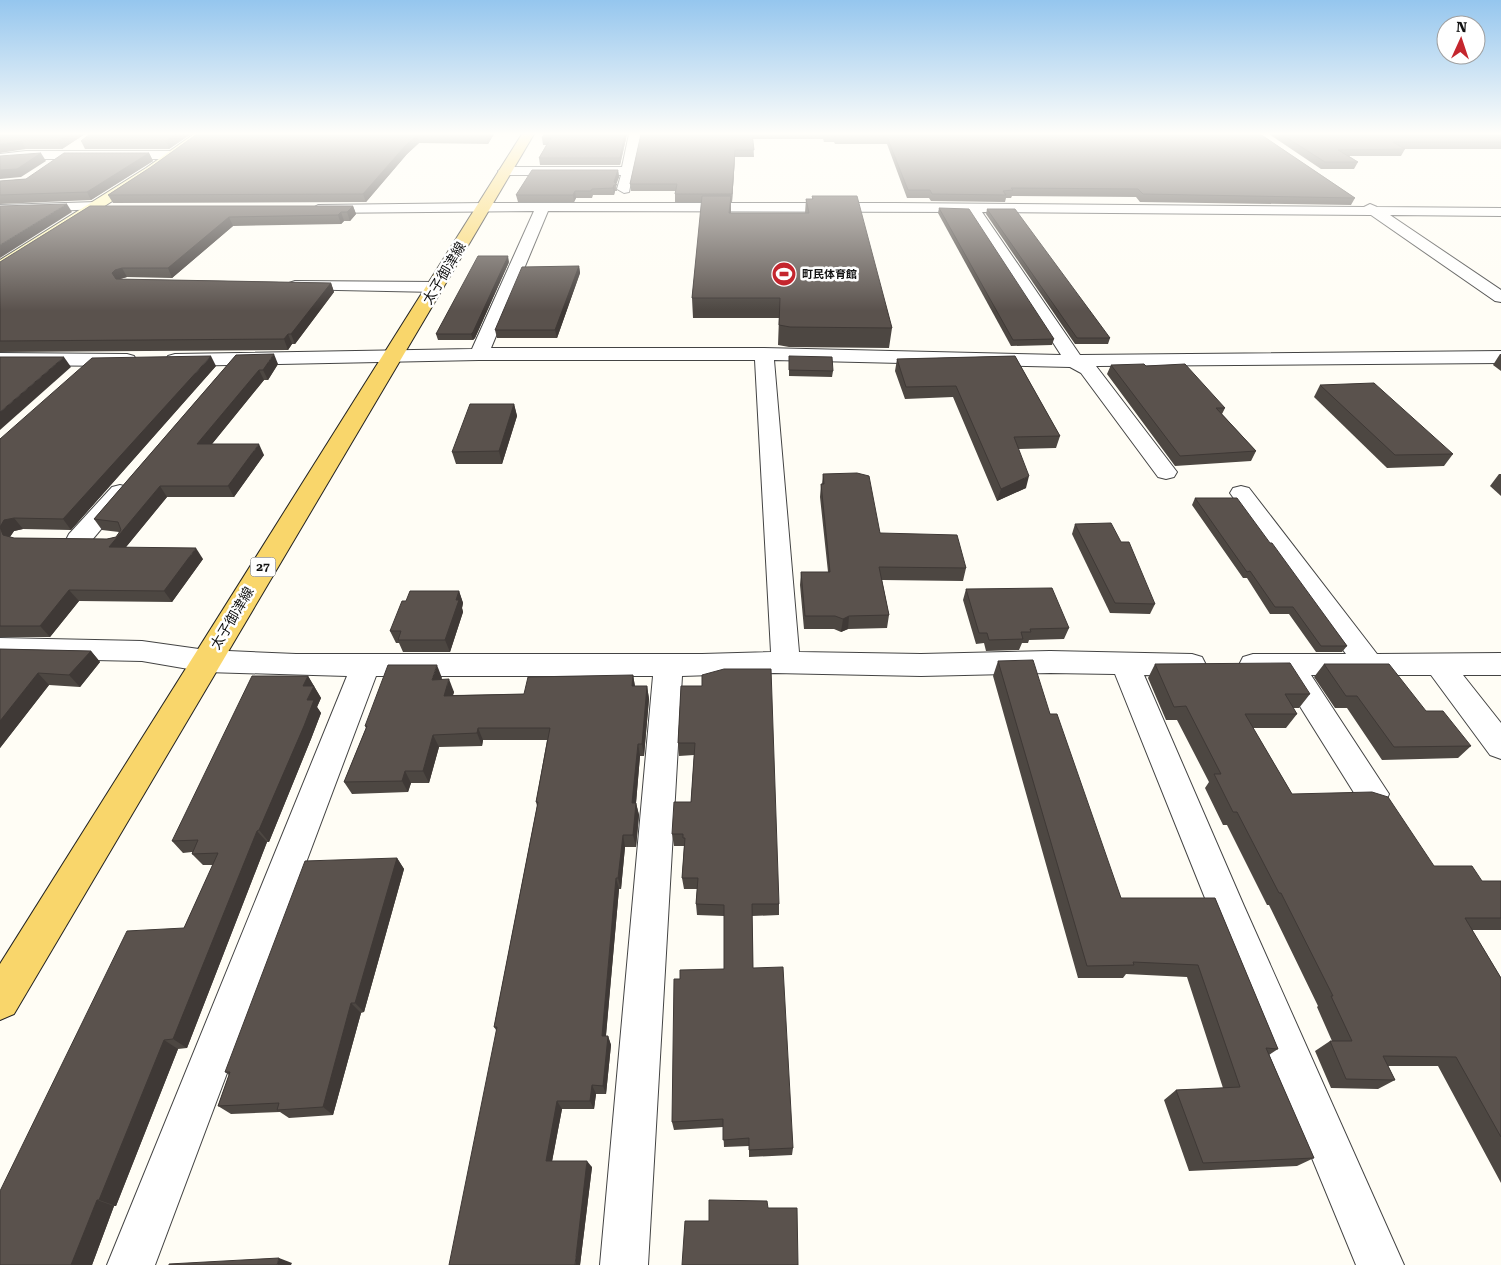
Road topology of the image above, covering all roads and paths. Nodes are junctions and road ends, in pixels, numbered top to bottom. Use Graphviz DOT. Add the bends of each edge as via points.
graph roads {
  1 [pos="117,193"];
  2 [pos="491,193"];
  3 [pos="623,193"];
  4 [pos="1355,198"];
  5 [pos="483,207"];
  6 [pos="543,207"];
  7 [pos="620,207"];
  8 [pos="95,208"];
  9 [pos="973,208"];
  10 [pos="0,209"];
  11 [pos="111,209"];
  12 [pos="300,209"];
  13 [pos="1372,209"];
  14 [pos="1501,212"];
  15 [pos="0,267"];
  16 [pos="276,286"];
  17 [pos="436,287"];
  18 [pos="1501,297"];
  19 [pos="480,354"];
  20 [pos="764,354"];
  21 [pos="393,355"];
  22 [pos="1501,356"];
  23 [pos="0,359"];
  24 [pos="234,359"];
  25 [pos="93,360"];
  26 [pos="140,360"];
  27 [pos="159,360"];
  28 [pos="1074,361"];
  29 [pos="75,377"];
  30 [pos="215,382"];
  31 [pos="1166,472"];
  32 [pos="130,480"];
  33 [pos="1240,493"];
  34 [pos="106,540"];
  35 [pos="0,648"];
  36 [pos="206,661"];
  37 [pos="786,663"];
  38 [pos="668,664"];
  39 [pos="1369,664"];
  40 [pos="1439,664"];
  41 [pos="1501,664"];
  42 [pos="366,665"];
  43 [pos="1126,665"];
  44 [pos="1289,665"];
  45 [pos="1501,746"];
  46 [pos="1373,794"];
  47 [pos="0,1000"];
  48 [pos="131,1265"];
  49 [pos="624,1265"];
  50 [pos="1380,1265"];
  1 -- 8 [label="street"];
  2 -- 5 [label="main road, 太子御津線 / 27"];
  3 -- 7 [label="street"];
  4 -- 13 [label="street"];
  5 -- 6 [label="street"];
  5 -- 12 [label="street"];
  5 -- 17 [label="main road, 太子御津線 / 27"];
  6 -- 7 [label="street"];
  6 -- 19 [label="street"];
  7 -- 9 [label="street"];
  8 -- 10 [label="street"];
  8 -- 11 [label="street"];
  8 -- 15 [label="street"];
  9 -- 13 [label="street"];
  9 -- 28 [label="street"];
  13 -- 14 [label="street"];
  13 -- 18 [label="street"];
  16 -- 17 [label="street"];
  17 -- 21 [label="main road, 太子御津線 / 27"];
  19 -- 20 [label="street"];
  19 -- 21 [label="street"];
  20 -- 28 [label="street"];
  20 -- 37 [label="street"];
  21 -- 24 [label="street"];
  21 -- 36 [label="main road, 太子御津線 / 27"];
  22 -- 28 [label="street"];
  23 -- 25 [label="street"];
  24 -- 27 [label="street"];
  24 -- 30 [label="street"];
  25 -- 26 [label="street"];
  25 -- 29 [label="street"];
  28 -- 31 [label="street" via="1088,369"];
  32 -- 34 [label="street" via="69,540"];
  33 -- 39 [label="street"];
  35 -- 36 [label="street" via="142,650"];
  36 -- 42 [label="street"];
  36 -- 47 [label="main road, 太子御津線 / 27"];
  37 -- 38 [label="street"];
  37 -- 43 [label="street" via="922,666 1050,662"];
  38 -- 42 [label="street"];
  38 -- 49 [label="street"];
  39 -- 40 [label="street"];
  39 -- 44 [label="street"];
  40 -- 41 [label="street"];
  40 -- 45 [label="street"];
  42 -- 48 [label="street"];
  43 -- 44 [label="street"];
  43 -- 50 [label="street" via="1230,918"];
  44 -- 46 [label="street"];
}
